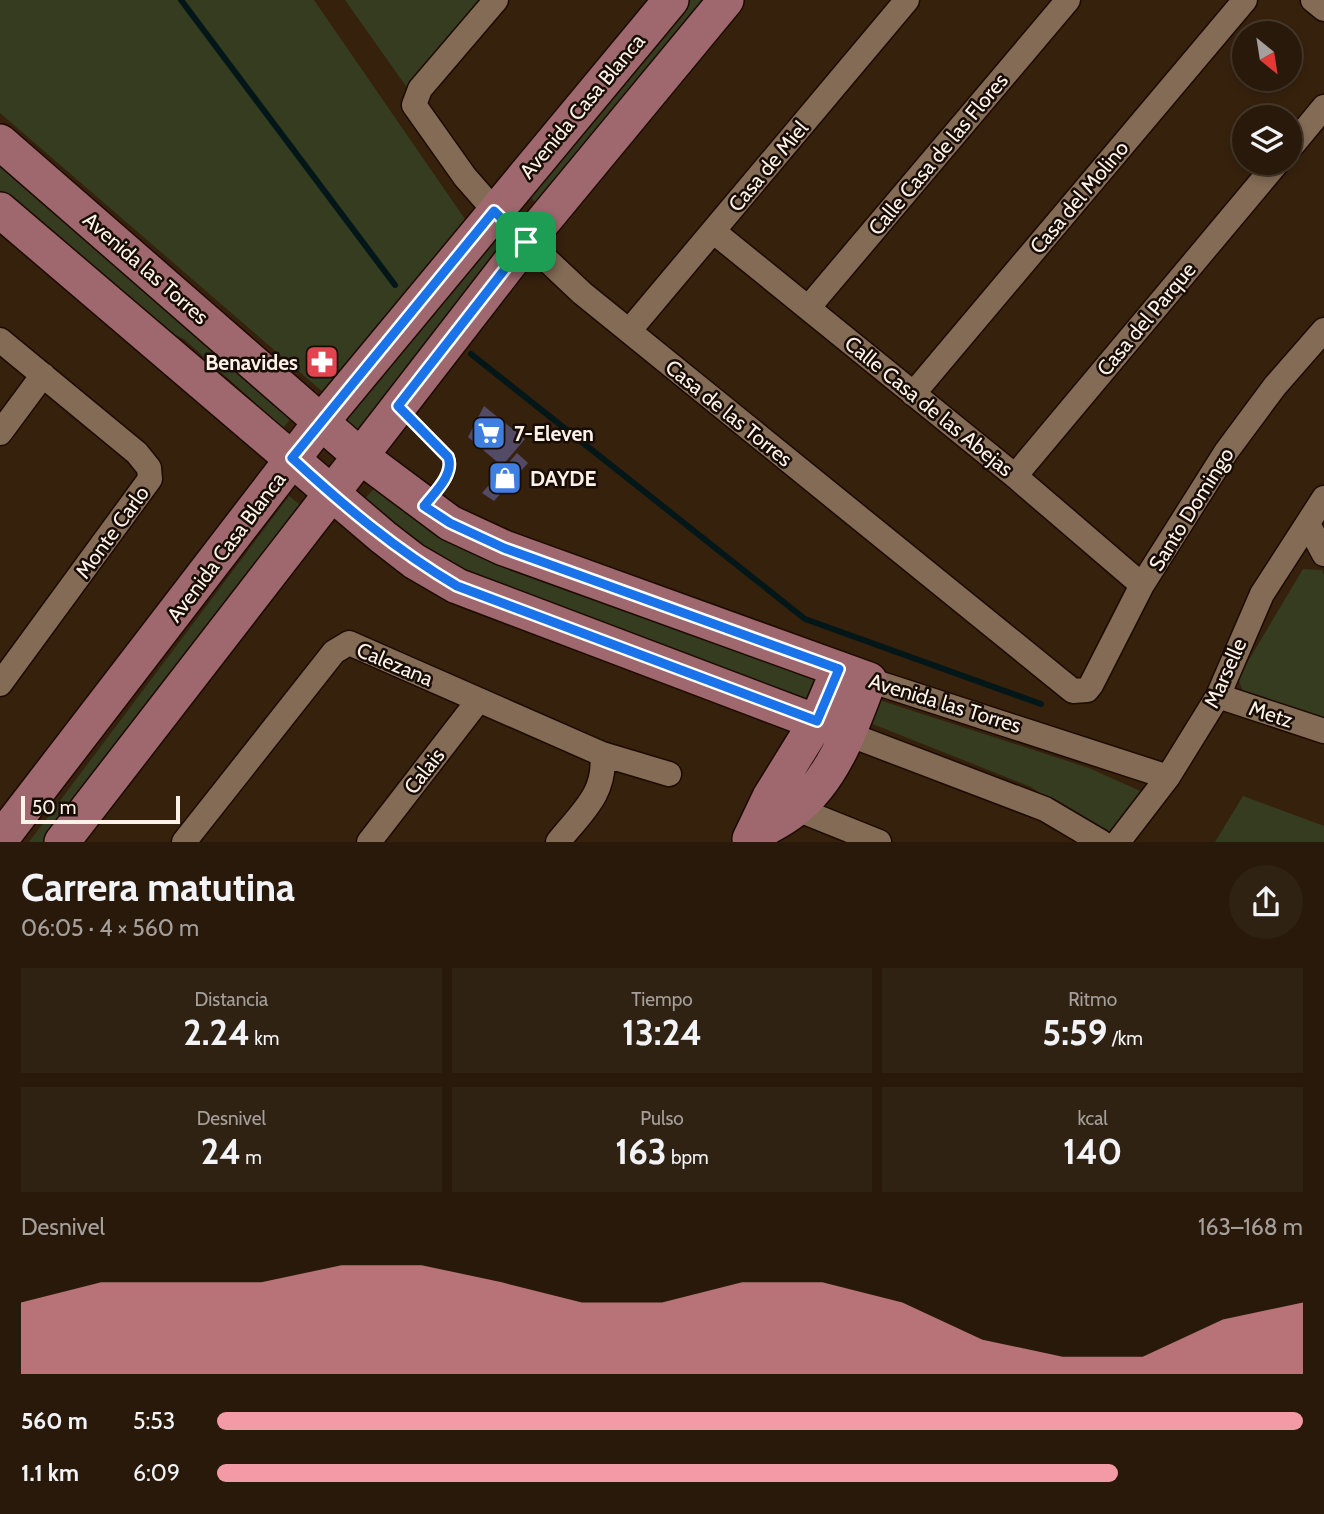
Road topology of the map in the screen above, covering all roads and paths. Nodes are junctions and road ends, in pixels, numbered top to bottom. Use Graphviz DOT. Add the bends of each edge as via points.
graph roads {
  1 [pos="496,0"];
  2 [pos="671,0"];
  3 [pos="726,0"];
  4 [pos="907,0"];
  5 [pos="1068,0"];
  6 [pos="1245,0"];
  7 [pos="1313,0"];
  8 [pos="1324,9"];
  9 [pos="1324,107"];
  10 [pos="1302,134"];
  11 [pos="0,142"];
  12 [pos="1268,175"];
  13 [pos="0,210"];
  14 [pos="494,211"];
  15 [pos="713,231"];
  16 [pos="526,242"];
  17 [pos="807,308"];
  18 [pos="1324,330"];
  19 [pos="629,331"];
  20 [pos="0,340"];
  21 [pos="43,375"];
  22 [pos="914,394"];
  23 [pos="398,406"];
  24 [pos="321,422"];
  25 [pos="0,433"];
  26 [pos="359,455"];
  27 [pos="292,458"];
  28 [pos="1015,476"];
  29 [pos="330,493"];
  30 [pos="1324,498"];
  31 [pos="424,506"];
  32 [pos="1308,524"];
  33 [pos="1324,554"];
  34 [pos="1142,585"];
  35 [pos="854,674"];
  36 [pos="0,684"];
  37 [pos="1073,691"];
  38 [pos="1218,696"];
  39 [pos="478,701"];
  40 [pos="833,728"];
  41 [pos="1324,731"];
  42 [pos="602,754"];
  43 [pos="669,774"];
  44 [pos="1168,777"];
  45 [pos="782,804"];
  46 [pos="750,839"];
  47 [pos="0,840"];
  48 [pos="62,842"];
  49 [pos="184,842"];
  50 [pos="369,842"];
  51 [pos="558,842"];
  52 [pos="879,842"];
  53 [pos="1101,842"];
  54 [pos="1118,842"];
  1 -- 14 [label="street, Casa de las Torres" via="420,89 414,105"];
  2 -- 14 [label="street, Avenida Casa Blanca"];
  3 -- 16 [label="street, Avenida Casa Blanca"];
  4 -- 15 [label="street, Casa de Miel"];
  5 -- 17 [label="street, Calle Casa de las Flores"];
  6 -- 22 [label="street, Casa del Molino"];
  7 -- 8 [label="street"];
  9 -- 10 [label="street"];
  11 -- 24 [label="street, Avenida las Torres"];
  12 -- 28 [label="street, Casa del Parque"];
  13 -- 27 [label="street"];
  14 -- 16 [label="street, Casa de las Torres"];
  14 -- 24 [label="street, Avenida Casa Blanca"];
  15 -- 17 [label="street, Calle Casa de las Abejas"];
  15 -- 19 [label="street, Casa de Miel"];
  16 -- 19 [label="street, Casa de las Torres"];
  16 -- 23 [label="street, Avenida Casa Blanca"];
  17 -- 22 [label="street, Calle Casa de las Abejas"];
  18 -- 34 [label="street, Santo Domingo" via="1232,443"];
  19 -- 37 [label="street, Casa de las Torres"];
  20 -- 21 [label="street, Monte Carlo"];
  21 -- 25 [label="street"];
  21 -- 36 [label="street, Monte Carlo" via="137,453 149,468 150,479"];
  22 -- 28 [label="street, Calle Casa de las Abejas"];
  23 -- 26 [label="street, Avenida Casa Blanca"];
  23 -- 31 [label="lane" via="451,464"];
  24 -- 26 [label="street, Avenida las Torres"];
  24 -- 27 [label="street, Avenida Casa Blanca"];
  26 -- 29 [label="street, Avenida Casa Blanca"];
  26 -- 31 [label="street, Avenida las Torres"];
  27 -- 29 [label="street"];
  27 -- 47 [label="street, Avenida Casa Blanca"];
  28 -- 34 [label="street, Calle Casa de las Abejas"];
  29 -- 40 [label="street" via="414,561 457,586"];
  29 -- 48 [label="street, Avenida Casa Blanca"];
  30 -- 32 [label="street, Marselle"];
  31 -- 35 [label="street, Avenida las Torres" via="504,548"];
  32 -- 33 [label="street"];
  32 -- 38 [label="street, Marselle" via="1262,594"];
  34 -- 37 [label="street, Santo Domingo" via="1091,685"];
  35 -- 40 [label="street"];
  35 -- 44 [label="street, Avenida las Torres"];
  38 -- 41 [label="street, Metz"];
  38 -- 44 [label="street, Marselle"];
  39 -- 42 [label="street, Calezana"];
  39 -- 49 [label="street, Calezana" via="356,644 345,644"];
  39 -- 50 [label="street, Calais"];
  40 -- 45 [label="street" via="824,775"];
  40 -- 53 [label="street" via="1045,809"];
  42 -- 43 [label="street, Calezana"];
  42 -- 51 [label="street" via="604,773 598,791"];
  44 -- 54 [label="street, Marselle"];
  45 -- 46 [label="street"];
  45 -- 52 [label="street"];
}
